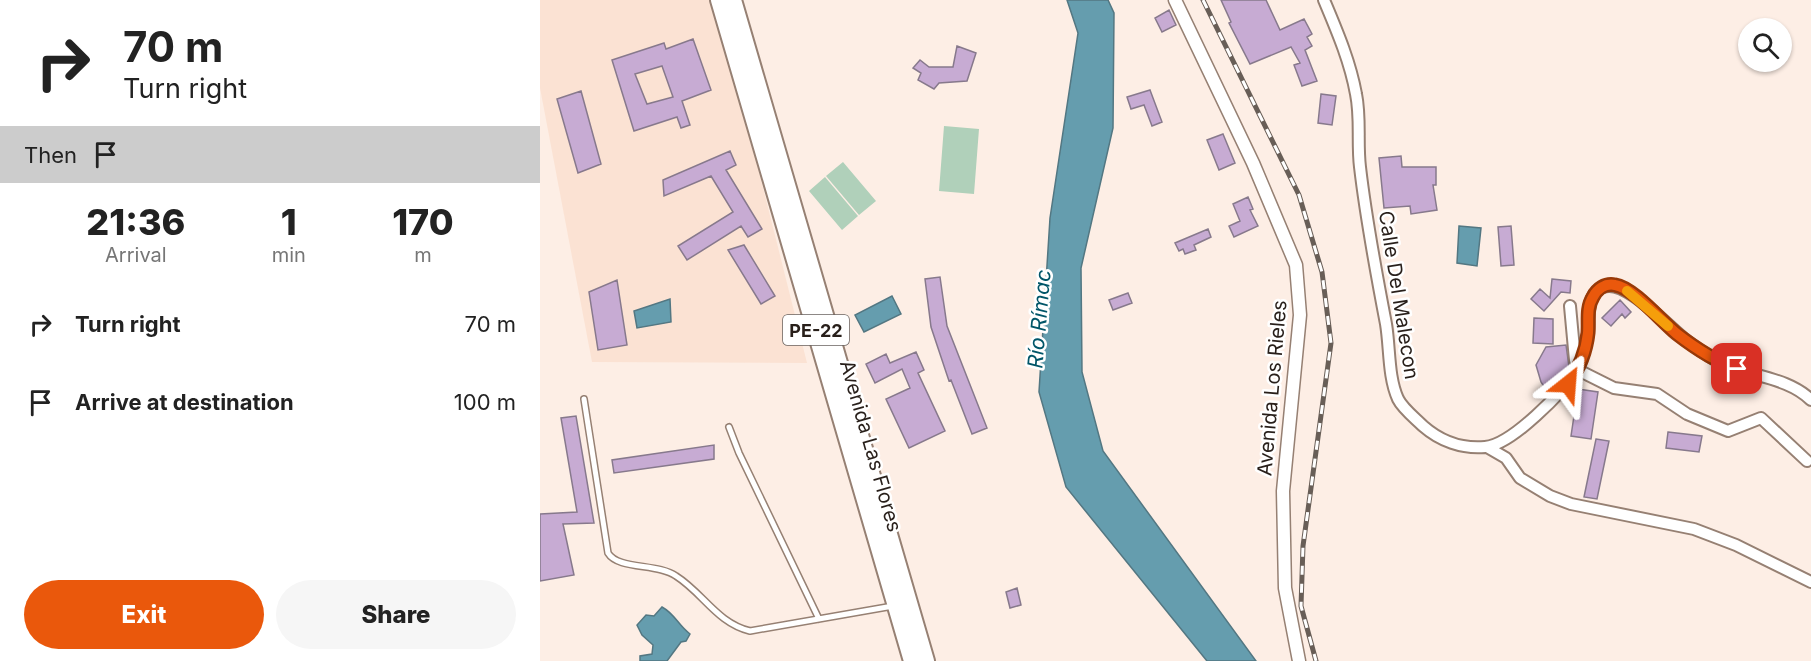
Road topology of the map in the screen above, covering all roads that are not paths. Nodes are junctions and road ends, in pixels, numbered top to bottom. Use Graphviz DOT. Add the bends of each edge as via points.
graph roads {
  1 [pos="719,0"];
  2 [pos="733,0"];
  3 [pos="1175,0"];
  4 [pos="1324,0"];
  5 [pos="1570,306"];
  6 [pos="832,364"];
  7 [pos="1578,370"];
  8 [pos="584,399"];
  9 [pos="1811,400"];
  10 [pos="729,428"];
  11 [pos="1487,447"];
  12 [pos="1807,462"];
  13 [pos="1811,582"];
  14 [pos="903,604"];
  15 [pos="819,619"];
  16 [pos="912,661"];
  17 [pos="926,661"];
  18 [pos="1299,661"];
  1 -- 6 [label="highway, Avenida Las Flores / PE-22"];
  2 -- 6 [label="highway, Avenida Las Flores / PE-22"];
  3 -- 18 [label="street, Avenida Los Rieles" via="1253,163 1296,266 1300,315 1283,491 1285,588"];
  4 -- 11 [label="street, Calle Del Malecon" via="1344,48 1357,96 1359,165 1390,347 1392,381 1399,401 1435,436 1458,445"];
  5 -- 7 [label="street"];
  6 -- 14 [label="highway, Avenida Las Flores / PE-22"];
  7 -- 9 [label="street" via="1588,333 1588,306 1598,289 1616,285 1714,359 1791,386"];
  7 -- 11 [label="street" via="1532,418"];
  7 -- 12 [label="street" via="1614,388 1657,394 1687,414 1728,431 1761,418"];
  8 -- 15 [label="lane" via="611,559 657,567 676,576 738,628 750,631"];
  10 -- 15 [label="lane"];
  11 -- 13 [label="street" via="1506,458 1520,478 1550,496 1694,530 1736,545"];
  14 -- 15 [label="lane"];
  14 -- 16 [label="highway, Avenida Las Flores / PE-22"];
  14 -- 17 [label="highway, Avenida Las Flores / PE-22"];
}
